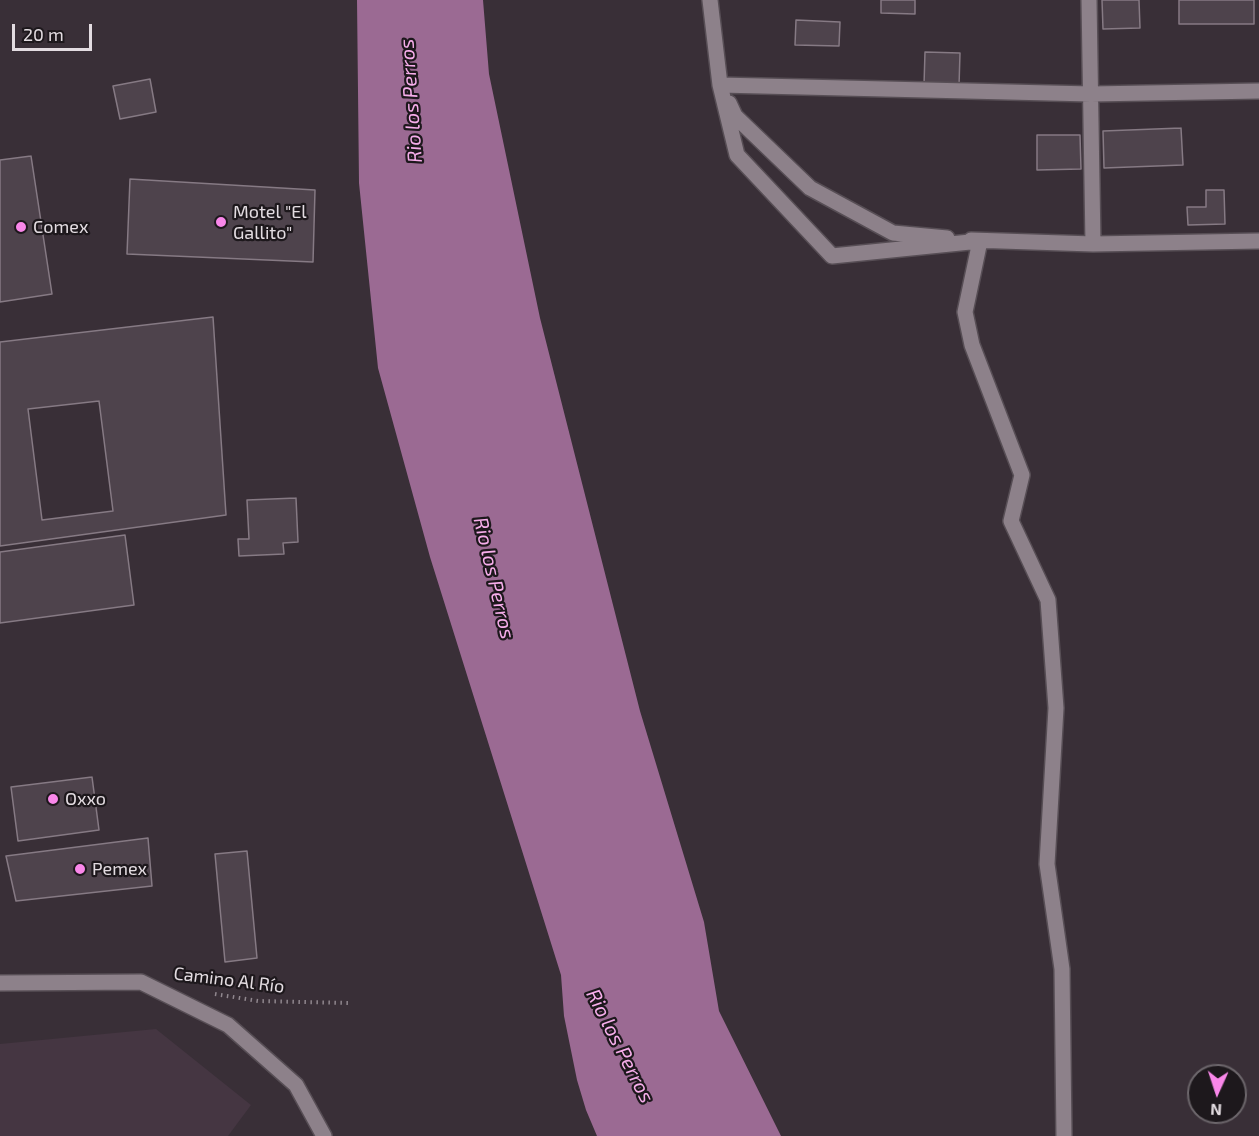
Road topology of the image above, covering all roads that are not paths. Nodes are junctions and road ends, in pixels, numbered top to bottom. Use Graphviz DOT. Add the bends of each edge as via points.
graph roads {
  1 [pos="710,0"];
  2 [pos="1089,0"];
  3 [pos="720,85"];
  4 [pos="1259,91"];
  5 [pos="1091,94"];
  6 [pos="980,241"];
  7 [pos="1259,241"];
  8 [pos="1093,244"];
  9 [pos="0,983"];
  10 [pos="324,1136"];
  11 [pos="1064,1136"];
  1 -- 3 [label="street"];
  2 -- 5 [label="street"];
  3 -- 5 [label="street"];
  3 -- 6 [label="street" via="735,116 810,188 893,233"];
  3 -- 6 [label="street" via="737,155 832,256"];
  4 -- 5 [label="street"];
  5 -- 8 [label="street"];
  6 -- 8 [label="street"];
  6 -- 11 [label="street" via="965,312 972,345 1022,475 1011,521 1048,600 1056,708 1047,864 1062,969"];
  7 -- 8 [label="street"];
  9 -- 10 [label="street" via="141,982 228,1025 296,1085"];
}
